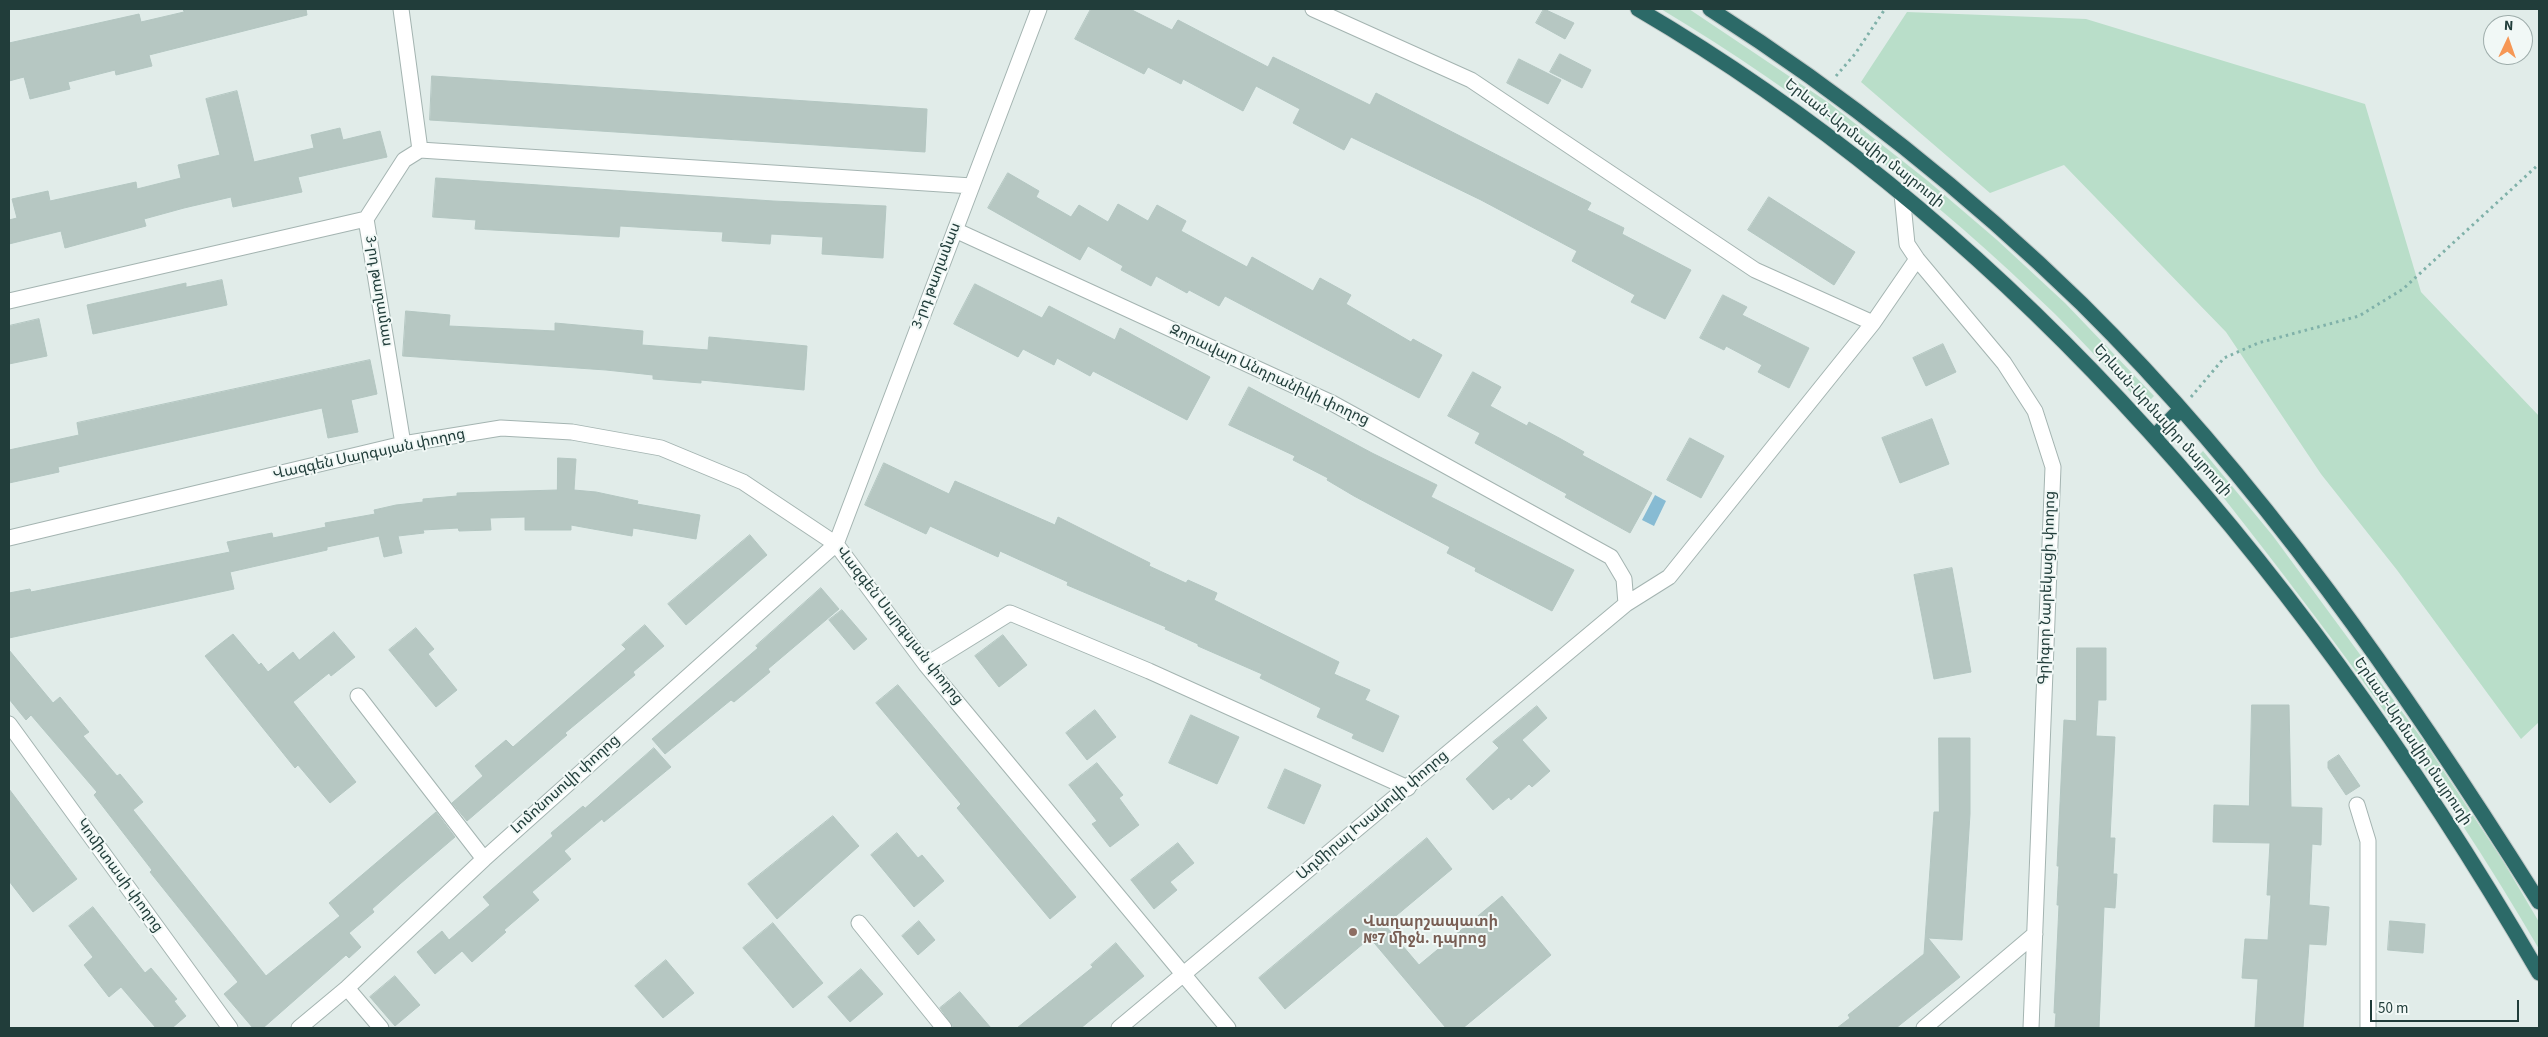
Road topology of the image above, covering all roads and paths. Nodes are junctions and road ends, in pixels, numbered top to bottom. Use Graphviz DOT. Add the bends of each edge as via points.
graph roads {
  1 [pos="401,9"];
  2 [pos="1039,9"];
  3 [pos="1312,9"];
  4 [pos="1638,9"];
  5 [pos="1710,9"];
  6 [pos="1885,9"];
  7 [pos="1825,88"];
  8 [pos="420,150"];
  9 [pos="2539,164"];
  10 [pos="972,186"];
  11 [pos="1902,194"];
  12 [pos="366,219"];
  13 [pos="955,230"];
  14 [pos="1918,259"];
  15 [pos="9,301"];
  16 [pos="1873,323"];
  17 [pos="2181,409"];
  18 [pos="2155,436"];
  19 [pos="403,444"];
  20 [pos="9,538"];
  21 [pos="836,544"];
  22 [pos="1626,604"];
  23 [pos="926,665"];
  24 [pos="358,696"];
  25 [pos="9,724"];
  26 [pos="1408,788"];
  27 [pos="2357,806"];
  28 [pos="484,859"];
  29 [pos="2539,902"];
  30 [pos="859,923"];
  31 [pos="2035,934"];
  32 [pos="2539,973"];
  33 [pos="1183,975"];
  34 [pos="347,988"];
  35 [pos="230,1028"];
  36 [pos="299,1028"];
  37 [pos="381,1028"];
  38 [pos="944,1028"];
  39 [pos="1119,1028"];
  40 [pos="1228,1028"];
  41 [pos="1924,1028"];
  42 [pos="2031,1028"];
  43 [pos="2368,1028"];
  1 -- 8 [label="street"];
  2 -- 10 [label="street, 3-րդ թաղամաս"];
  3 -- 16 [label="street" via="1471,80 1755,270"];
  4 -- 11 [label="highway, Երևան-Արմավիր մայրուղի" via="1769,91"];
  5 -- 7 [label="highway, Երևան-Արմավիր մայրուղի"];
  6 -- 7 [label="path" via="1855,54"];
  7 -- 17 [label="highway, Երևան-Արմավիր մայրուղի" via="1982,212 2082,305"];
  8 -- 10 [label="street"];
  8 -- 12 [label="street, 3-րդ թաղամաս" via="404,160"];
  9 -- 17 [label="path" via="2404,289 2359,316 2258,342 2224,358"];
  10 -- 13 [label="street, 3-րդ թաղամաս"];
  11 -- 14 [label="street, Գրիգոր Նարեկացի փողոց" via="1907,244"];
  11 -- 18 [label="highway, Երևան-Արմավիր մայրուղի" via="2023,299"];
  12 -- 15 [label="street"];
  12 -- 19 [label="street, 3-րդ թաղամաս"];
  13 -- 21 [label="street, 3-րդ թաղամաս"];
  13 -- 22 [label="street, Զորավար Անդրանիկի փողոց" via="1332,403 1611,557 1624,579"];
  14 -- 16 [label="street, Ադմիրալ Իսակովի փողոց"];
  14 -- 31 [label="street, Գրիգոր Նարեկացի փողոց" via="2004,363 2035,411 2053,467"];
  16 -- 22 [label="street, Ադմիրալ Իսակովի փողոց" via="1669,577"];
  17 -- 18 [label="highway"];
  17 -- 29 [label="highway, Երևան-Արմավիր մայրուղի" via="2262,507 2402,692 2468,788"];
  18 -- 32 [label="highway, Երևան-Արմավիր մայրուղի" via="2235,530 2326,649 2448,825"];
  19 -- 20 [label="street, Վազգեն Սարգսյան փողոց"];
  19 -- 21 [label="street, Վազգեն Սարգսյան փողոց" via="501,428 572,432 661,448 744,482"];
  21 -- 23 [label="street, Վազգեն Սարգսյան փողոց"];
  21 -- 28 [label="street, Լոմոնոսովի փողոց"];
  22 -- 26 [label="street, Ադմիրալ Իսակովի փողոց"];
  23 -- 26 [label="street" via="1010,613 1150,671"];
  23 -- 33 [label="street, Վազգեն Սարգսյան փողոց"];
  24 -- 28 [label="street"];
  25 -- 35 [label="street, Կոմիտասի փողոց"];
  26 -- 33 [label="street, Ադմիրալ Իսակովի փողոց"];
  27 -- 43 [label="street" via="2368,841"];
  28 -- 34 [label="street, Լոմոնոսովի փողոց"];
  30 -- 38 [label="street"];
  31 -- 41 [label="street"];
  31 -- 42 [label="street, Գրիգոր Նարեկացի փողոց"];
  33 -- 39 [label="street, Ադմիրալ Իսակովի փողոց"];
  33 -- 40 [label="street, Վազգեն Սարգսյան փողոց"];
  34 -- 36 [label="street, Լոմոնոսովի փողոց"];
  34 -- 37 [label="street"];
}
